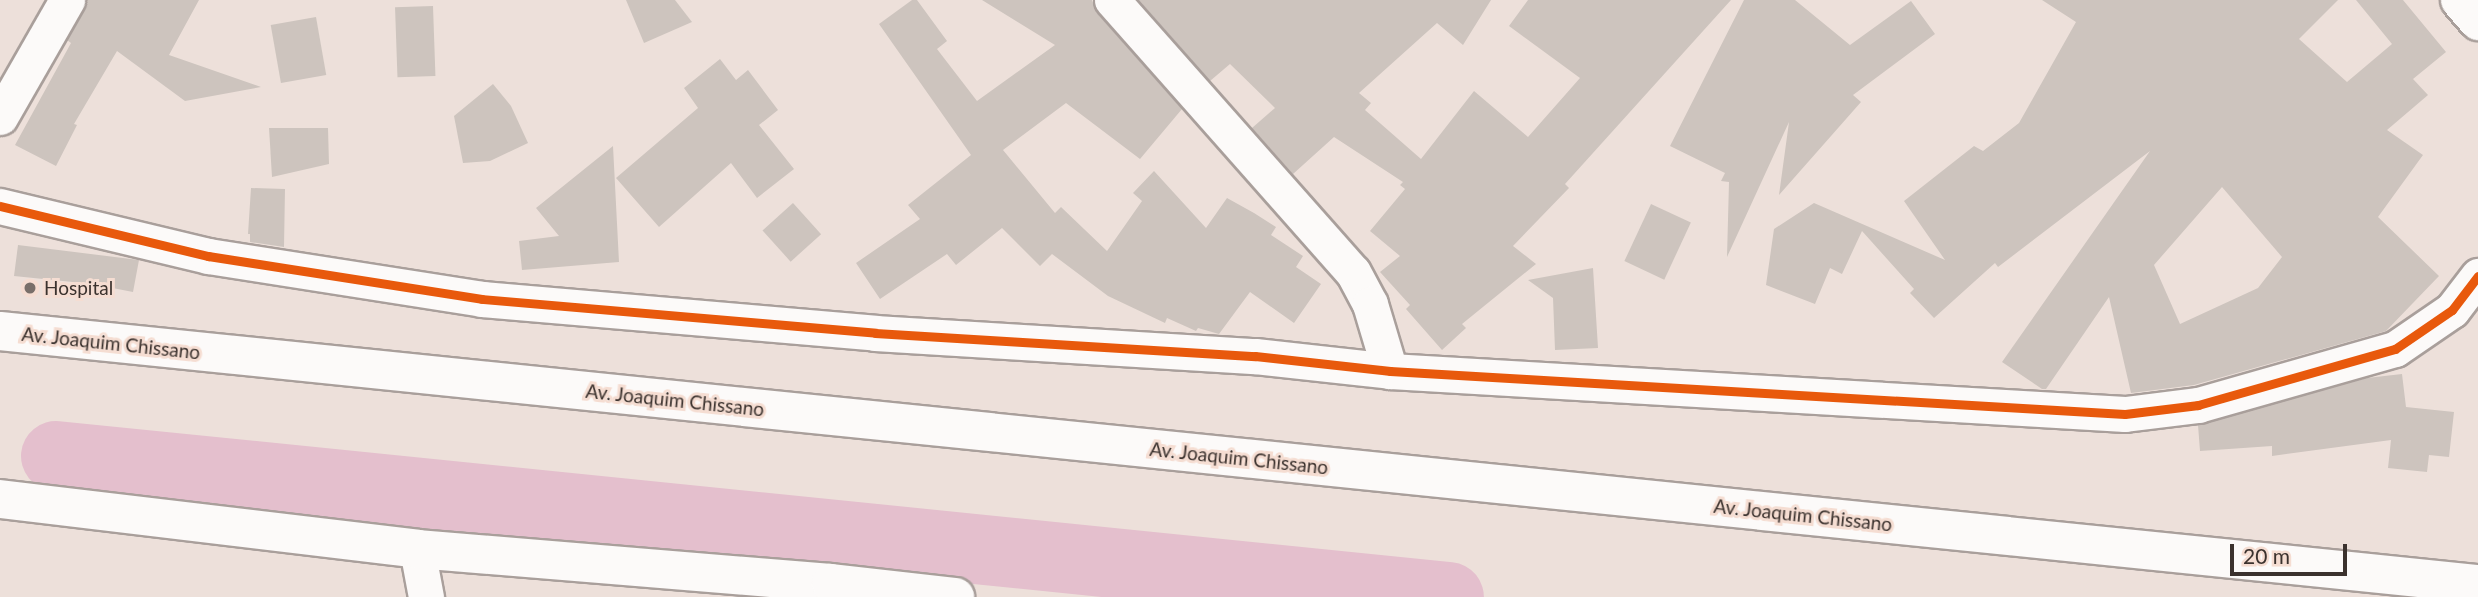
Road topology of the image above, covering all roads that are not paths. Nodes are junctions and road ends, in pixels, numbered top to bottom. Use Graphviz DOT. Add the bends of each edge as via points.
graph roads {
  1 [pos="67,0"];
  2 [pos="1112,0"];
  3 [pos="2460,0"];
  4 [pos="2478,21"];
  5 [pos="0,117"];
  6 [pos="0,206"];
  7 [pos="2478,276"];
  8 [pos="15,333"];
  9 [pos="1391,370"];
  10 [pos="0,499"];
  11 [pos="417,549"];
  12 [pos="2478,584"];
  13 [pos="830,590"];
  14 [pos="426,597"];
  15 [pos="955,597"];
  1 -- 5 [label="street"];
  2 -- 9 [label="street" via="1353,271 1370,303"];
  3 -- 4 [label="main road"];
  6 -- 9 [label="street" via="208,256 482,299"];
  7 -- 9 [label="street" via="2452,310 2395,349 2165,411 2125,414"];
  8 -- 12 [label="main road, Av. Joaquim Chissano"];
  10 -- 11 [label="main road"];
  11 -- 13 [label="main road"];
  11 -- 14 [label="street"];
  13 -- 15 [label="main road"];
}
